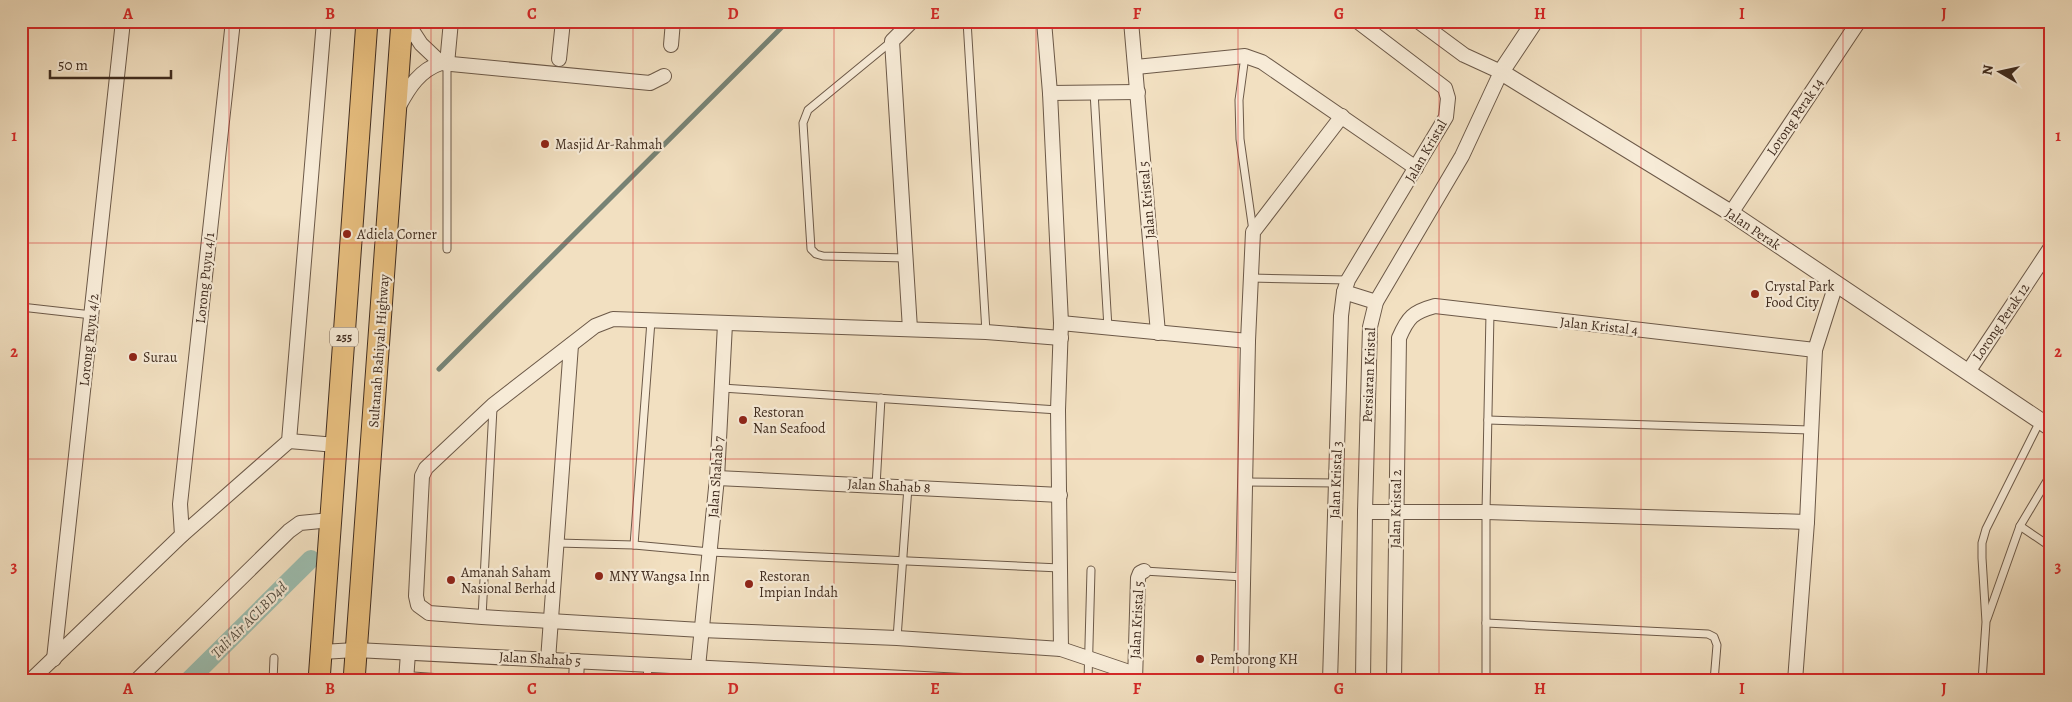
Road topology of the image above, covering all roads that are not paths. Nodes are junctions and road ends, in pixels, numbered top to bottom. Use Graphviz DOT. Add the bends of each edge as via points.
graph roads {
  1 [pos="123,21"];
  2 [pos="233,21"];
  3 [pos="324,21"];
  4 [pos="367,21"];
  5 [pos="402,21"];
  6 [pos="406,21"];
  7 [pos="451,21"];
  8 [pos="563,21"];
  9 [pos="674,21"];
  10 [pos="912,21"];
  11 [pos="967,21"];
  12 [pos="1044,21"];
  13 [pos="1131,21"];
  14 [pos="1357,21"];
  15 [pos="1418,21"];
  16 [pos="1536,21"];
  17 [pos="1860,21"];
  18 [pos="892,41"];
  19 [pos="671,45"];
  20 [pos="1245,56"];
  21 [pos="559,58"];
  22 [pos="444,64"];
  23 [pos="1136,67"];
  24 [pos="1502,72"];
  25 [pos="664,76"];
  26 [pos="1094,92"];
  27 [pos="1138,92"];
  28 [pos="1050,93"];
  29 [pos="395,113"];
  30 [pos="1342,116"];
  31 [pos="1416,168"];
  32 [pos="1731,213"];
  33 [pos="1253,232"];
  34 [pos="2051,248"];
  35 [pos="447,249"];
  36 [pos="906,258"];
  37 [pos="1251,278"];
  38 [pos="1836,284"];
  39 [pos="1346,286"];
  40 [pos="1376,302"];
  41 [pos="21,307"];
  42 [pos="1490,313"];
  43 [pos="92,315"];
  44 [pos="651,321"];
  45 [pos="1061,323"];
  46 [pos="725,324"];
  47 [pos="1108,328"];
  48 [pos="910,329"];
  49 [pos="986,332"];
  50 [pos="1158,333"];
  51 [pos="1061,338"];
  52 [pos="1400,338"];
  53 [pos="1248,341"];
  54 [pos="572,345"];
  55 [pos="1815,350"];
  56 [pos="1968,372"];
  57 [pos="722,388"];
  58 [pos="881,398"];
  59 [pos="493,405"];
  60 [pos="1058,410"];
  61 [pos="1488,420"];
  62 [pos="2046,425"];
  63 [pos="1810,430"];
  64 [pos="288,441"];
  65 [pos="336,445"];
  66 [pos="2051,474"];
  67 [pos="717,478"];
  68 [pos="1246,482"];
  69 [pos="1336,483"];
  70 [pos="876,486"];
  71 [pos="908,487"];
  72 [pos="1060,496"];
  73 [pos="1365,512"];
  74 [pos="1396,512"];
  75 [pos="1486,512"];
  76 [pos="331,520"];
  77 [pos="1806,522"];
  78 [pos="2020,526"];
  79 [pos="182,535"];
  80 [pos="557,543"];
  81 [pos="634,545"];
  82 [pos="2051,547"];
  83 [pos="710,552"];
  84 [pos="902,560"];
  85 [pos="1060,568"];
  86 [pos="1091,570"];
  87 [pos="1144,571"];
  88 [pos="1243,577"];
  89 [pos="482,617"];
  90 [pos="552,621"];
  91 [pos="1986,622"];
  92 [pos="1486,623"];
  93 [pos="701,630"];
  94 [pos="897,638"];
  95 [pos="1061,649"];
  96 [pos="356,650"];
  97 [pos="321,652"];
  98 [pos="408,653"];
  99 [pos="274,658"];
  100 [pos="1088,658"];
  101 [pos="54,659"];
  102 [pos="548,660"];
  103 [pos="577,661"];
  104 [pos="648,665"];
  105 [pos="698,668"];
  106 [pos="732,675"];
  107 [pos="814,677"];
  108 [pos="1135,678"];
  109 [pos="406,680"];
  110 [pos="932,680"];
  111 [pos="30,681"];
  112 [pos="136,681"];
  113 [pos="272,681"];
  114 [pos="319,681"];
  115 [pos="354,681"];
  116 [pos="434,681"];
  117 [pos="576,681"];
  118 [pos="647,681"];
  119 [pos="963,681"];
  120 [pos="1088,681"];
  121 [pos="1241,681"];
  122 [pos="1330,681"];
  123 [pos="1363,681"];
  124 [pos="1394,681"];
  125 [pos="1486,681"];
  126 [pos="1714,681"];
  127 [pos="1795,681"];
  128 [pos="1982,681"];
  1 -- 43 [label="street, Lorong Puyu 4/2"];
  2 -- 79 [label="street, Lorong Puyu 4/1" via="180,504"];
  3 -- 64 [label="street"];
  4 -- 65 [label="main road, 255"];
  5 -- 29 [label="main road, Sultanah Bahiyah Highway"];
  6 -- 22 [label="street" via="421,44"];
  7 -- 22 [label="street"];
  8 -- 21 [label="street"];
  9 -- 19 [label="street"];
  10 -- 18 [label="street"];
  11 -- 49 [label="lane"];
  12 -- 28 [label="street"];
  13 -- 23 [label="street"];
  14 -- 31 [label="street, Jalan Kristal" via="1445,88 1448,98 1446,117"];
  15 -- 24 [label="street" via="1464,55"];
  16 -- 24 [label="street"];
  17 -- 32 [label="street, Lorong Perak 14"];
  18 -- 36 [label="street"];
  18 -- 36 [label="lane" via="808,110 805,116 809,220 811,249 816,254"];
  20 -- 23 [label="street"];
  20 -- 30 [label="street" via="1262,62"];
  20 -- 33 [label="lane" via="1239,100 1240,139"];
  22 -- 25 [label="street" via="650,83"];
  22 -- 29 [label="street" via="429,67 420,75"];
  22 -- 35 [label="lane"];
  23 -- 27 [label="street, Jalan Kristal 5"];
  24 -- 32 [label="street, Jalan Perak"];
  24 -- 40 [label="street, Persiaran Kristal" via="1462,156"];
  26 -- 27 [label="street"];
  26 -- 28 [label="street"];
  26 -- 47 [label="lane"];
  27 -- 50 [label="street, Jalan Kristal 5"];
  28 -- 45 [label="street"];
  29 -- 96 [label="main road, Sultanah Bahiyah Highway"];
  30 -- 31 [label="street"];
  30 -- 33 [label="street"];
  31 -- 39 [label="street, Jalan Kristal"];
  32 -- 38 [label="street, Jalan Perak"];
  33 -- 37 [label="street"];
  34 -- 56 [label="street, Lorong Perak 12"];
  36 -- 48 [label="street"];
  37 -- 39 [label="lane"];
  37 -- 53 [label="street"];
  38 -- 55 [label="street"];
  38 -- 56 [label="street, Jalan Perak"];
  39 -- 40 [label="street"];
  39 -- 69 [label="street, Jalan Kristal 3" via="1341,316"];
  40 -- 73 [label="street, Persiaran Kristal" via="1370,327"];
  41 -- 43 [label="lane"];
  42 -- 52 [label="street, Jalan Kristal 4" via="1435,306 1420,310 1407,320"];
  42 -- 55 [label="street, Jalan Kristal 4"];
  42 -- 61 [label="lane"];
  43 -- 101 [label="street, Lorong Puyu 4/2"];
  44 -- 46 [label="street"];
  44 -- 54 [label="street" via="613,319 595,326"];
  44 -- 81 [label="lane"];
  45 -- 47 [label="street"];
  45 -- 51 [label="street"];
  46 -- 48 [label="street"];
  46 -- 57 [label="street, Jalan Shahab 7"];
  47 -- 50 [label="street"];
  48 -- 49 [label="street"];
  49 -- 51 [label="street"];
  50 -- 53 [label="street"];
  51 -- 60 [label="street"];
  52 -- 74 [label="street, Jalan Kristal 2"];
  53 -- 68 [label="street"];
  54 -- 59 [label="street"];
  54 -- 80 [label="street"];
  55 -- 63 [label="street"];
  56 -- 62 [label="street, Jalan Perak"];
  57 -- 58 [label="lane"];
  57 -- 67 [label="street, Jalan Shahab 7"];
  58 -- 60 [label="lane"];
  58 -- 70 [label="lane"];
  59 -- 89 [label="lane"];
  59 -- 89 [label="street" via="426,468 422,476 418,605 429,612"];
  60 -- 72 [label="street"];
  61 -- 63 [label="lane"];
  61 -- 75 [label="lane"];
  62 -- 91 [label="lane" via="1986,529 1982,558"];
  63 -- 77 [label="street"];
  64 -- 65 [label="street"];
  64 -- 79 [label="street"];
  65 -- 76 [label="main road, 255"];
  66 -- 78 [label="lane"];
  67 -- 70 [label="street, Jalan Shahab 8"];
  67 -- 83 [label="street, Jalan Shahab 7"];
  68 -- 69 [label="lane"];
  68 -- 88 [label="street"];
  69 -- 122 [label="street, Jalan Kristal 3"];
  70 -- 71 [label="street, Jalan Shahab 8"];
  71 -- 72 [label="street, Jalan Shahab 8"];
  71 -- 84 [label="lane"];
  72 -- 85 [label="street"];
  73 -- 74 [label="street"];
  73 -- 123 [label="street, Persiaran Kristal"];
  74 -- 75 [label="street"];
  74 -- 124 [label="street, Jalan Kristal 2"];
  75 -- 77 [label="street"];
  75 -- 92 [label="lane"];
  76 -- 97 [label="main road, 255"];
  76 -- 112 [label="street" via="300,523 289,531"];
  77 -- 127 [label="street"];
  78 -- 82 [label="lane"];
  78 -- 91 [label="lane"];
  79 -- 101 [label="street"];
  80 -- 81 [label="lane"];
  80 -- 90 [label="street"];
  81 -- 83 [label="lane"];
  83 -- 84 [label="lane"];
  83 -- 93 [label="street, Jalan Shahab 7"];
  84 -- 85 [label="lane"];
  84 -- 94 [label="lane"];
  85 -- 95 [label="street"];
  86 -- 100 [label="lane"];
  87 -- 88 [label="lane, Jalan Kristal 5"];
  87 -- 108 [label="street, Jalan Kristal 5" via="1138,578"];
  88 -- 121 [label="street"];
  89 -- 90 [label="street"];
  90 -- 93 [label="street"];
  90 -- 102 [label="street"];
  91 -- 128 [label="lane"];
  92 -- 125 [label="lane"];
  92 -- 126 [label="lane" via="1708,634 1714,637 1716,645"];
  93 -- 94 [label="street"];
  93 -- 105 [label="street, Jalan Shahab 7"];
  94 -- 95 [label="street"];
  95 -- 100 [label="street"];
  96 -- 97 [label="street, Jalan Shahab 5"];
  96 -- 98 [label="street, Jalan Shahab 5"];
  96 -- 115 [label="main road, Sultanah Bahiyah Highway"];
  97 -- 114 [label="main road, 255"];
  98 -- 102 [label="street, Jalan Shahab 5"];
  98 -- 109 [label="street"];
  99 -- 113 [label="lane"];
  100 -- 108 [label="street"];
  100 -- 120 [label="lane"];
  101 -- 111 [label="street"];
  102 -- 103 [label="street, Jalan Shahab 5"];
  103 -- 104 [label="street, Jalan Shahab 5"];
  103 -- 117 [label="street"];
  104 -- 105 [label="street, Jalan Shahab 5"];
  104 -- 118 [label="lane"];
  105 -- 106 [label="street, Jalan Shahab 5"];
  106 -- 107 [label="street, Jalan Shahab 5"];
  107 -- 110 [label="street, Jalan Shahab 5"];
  109 -- 116 [label="street"];
  110 -- 119 [label="street, Jalan Shahab 5"];
}
